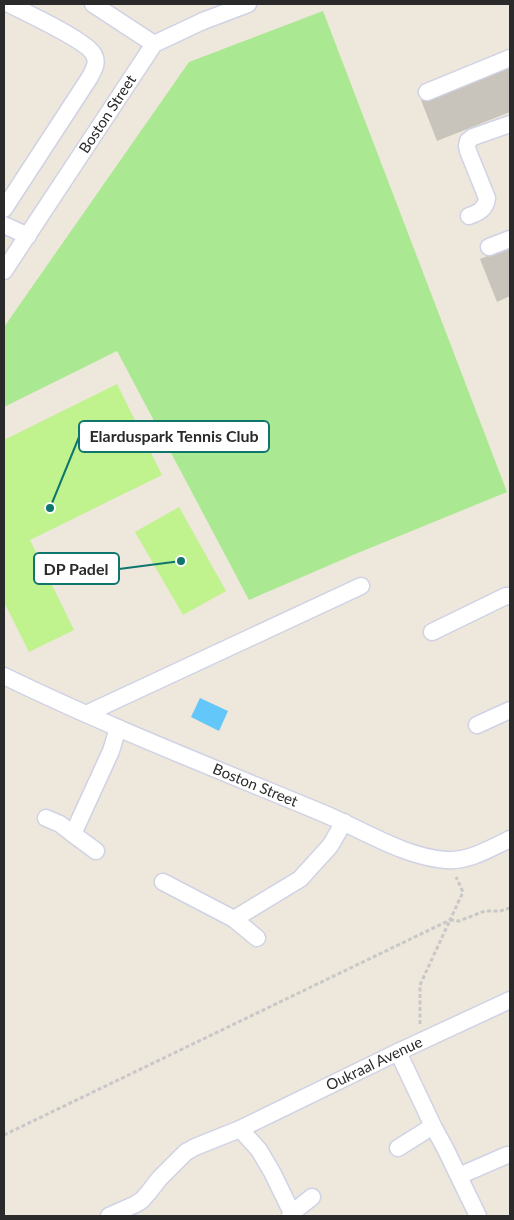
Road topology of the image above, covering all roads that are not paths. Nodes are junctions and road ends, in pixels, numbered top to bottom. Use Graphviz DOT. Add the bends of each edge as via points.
graph roads {
  1 [pos="9,4"];
  2 [pos="93,4"];
  3 [pos="248,4"];
  4 [pos="154,44"];
  5 [pos="510,58"];
  6 [pos="427,92"];
  7 [pos="510,124"];
  8 [pos="4,208"];
  9 [pos="469,216"];
  10 [pos="4,225"];
  11 [pos="28,236"];
  12 [pos="510,239"];
  13 [pos="488,247"];
  14 [pos="4,271"];
  15 [pos="361,586"];
  16 [pos="510,596"];
  17 [pos="432,632"];
  18 [pos="4,676"];
  19 [pos="510,710"];
  20 [pos="86,714"];
  21 [pos="477,725"];
  22 [pos="118,728"];
  23 [pos="46,818"];
  24 [pos="344,822"];
  25 [pos="73,834"];
  26 [pos="510,839"];
  27 [pos="96,852"];
  28 [pos="163,882"];
  29 [pos="234,919"];
  30 [pos="257,938"];
  31 [pos="510,1000"];
  32 [pos="398,1052"];
  33 [pos="433,1126"];
  34 [pos="240,1129"];
  35 [pos="398,1148"];
  36 [pos="507,1155"];
  37 [pos="460,1176"];
  38 [pos="312,1197"];
  39 [pos="291,1214"];
  40 [pos="109,1216"];
  41 [pos="478,1216"];
  1 -- 8 [label="street" via="79,41 94,54 96,65"];
  2 -- 4 [label="street"];
  3 -- 4 [label="street"];
  4 -- 11 [label="street, Boston Street"];
  5 -- 6 [label="street"];
  7 -- 9 [label="street" via="468,141 468,151 487,198 486,204"];
  10 -- 11 [label="street"];
  11 -- 14 [label="street, Boston Street"];
  12 -- 13 [label="street"];
  15 -- 20 [label="street"];
  16 -- 17 [label="street"];
  18 -- 20 [label="street, Boston Street"];
  19 -- 21 [label="street"];
  20 -- 22 [label="street, Boston Street"];
  22 -- 24 [label="street, Boston Street"];
  22 -- 25 [label="street"];
  23 -- 25 [label="street"];
  24 -- 26 [label="street, Boston Street" via="397,848 448,860 480,853"];
  24 -- 29 [label="street" via="330,846 300,879"];
  25 -- 27 [label="street"];
  28 -- 29 [label="street"];
  29 -- 30 [label="street"];
  31 -- 32 [label="street, Oukraal Avenue"];
  32 -- 33 [label="street"];
  32 -- 34 [label="street, Oukraal Avenue"];
  33 -- 35 [label="street"];
  33 -- 37 [label="street"];
  34 -- 39 [label="street" via="259,1150"];
  34 -- 40 [label="street, Oukraal Avenue" via="186,1152 142,1200"];
  36 -- 37 [label="street"];
  37 -- 41 [label="street"];
  38 -- 39 [label="street"];
}
